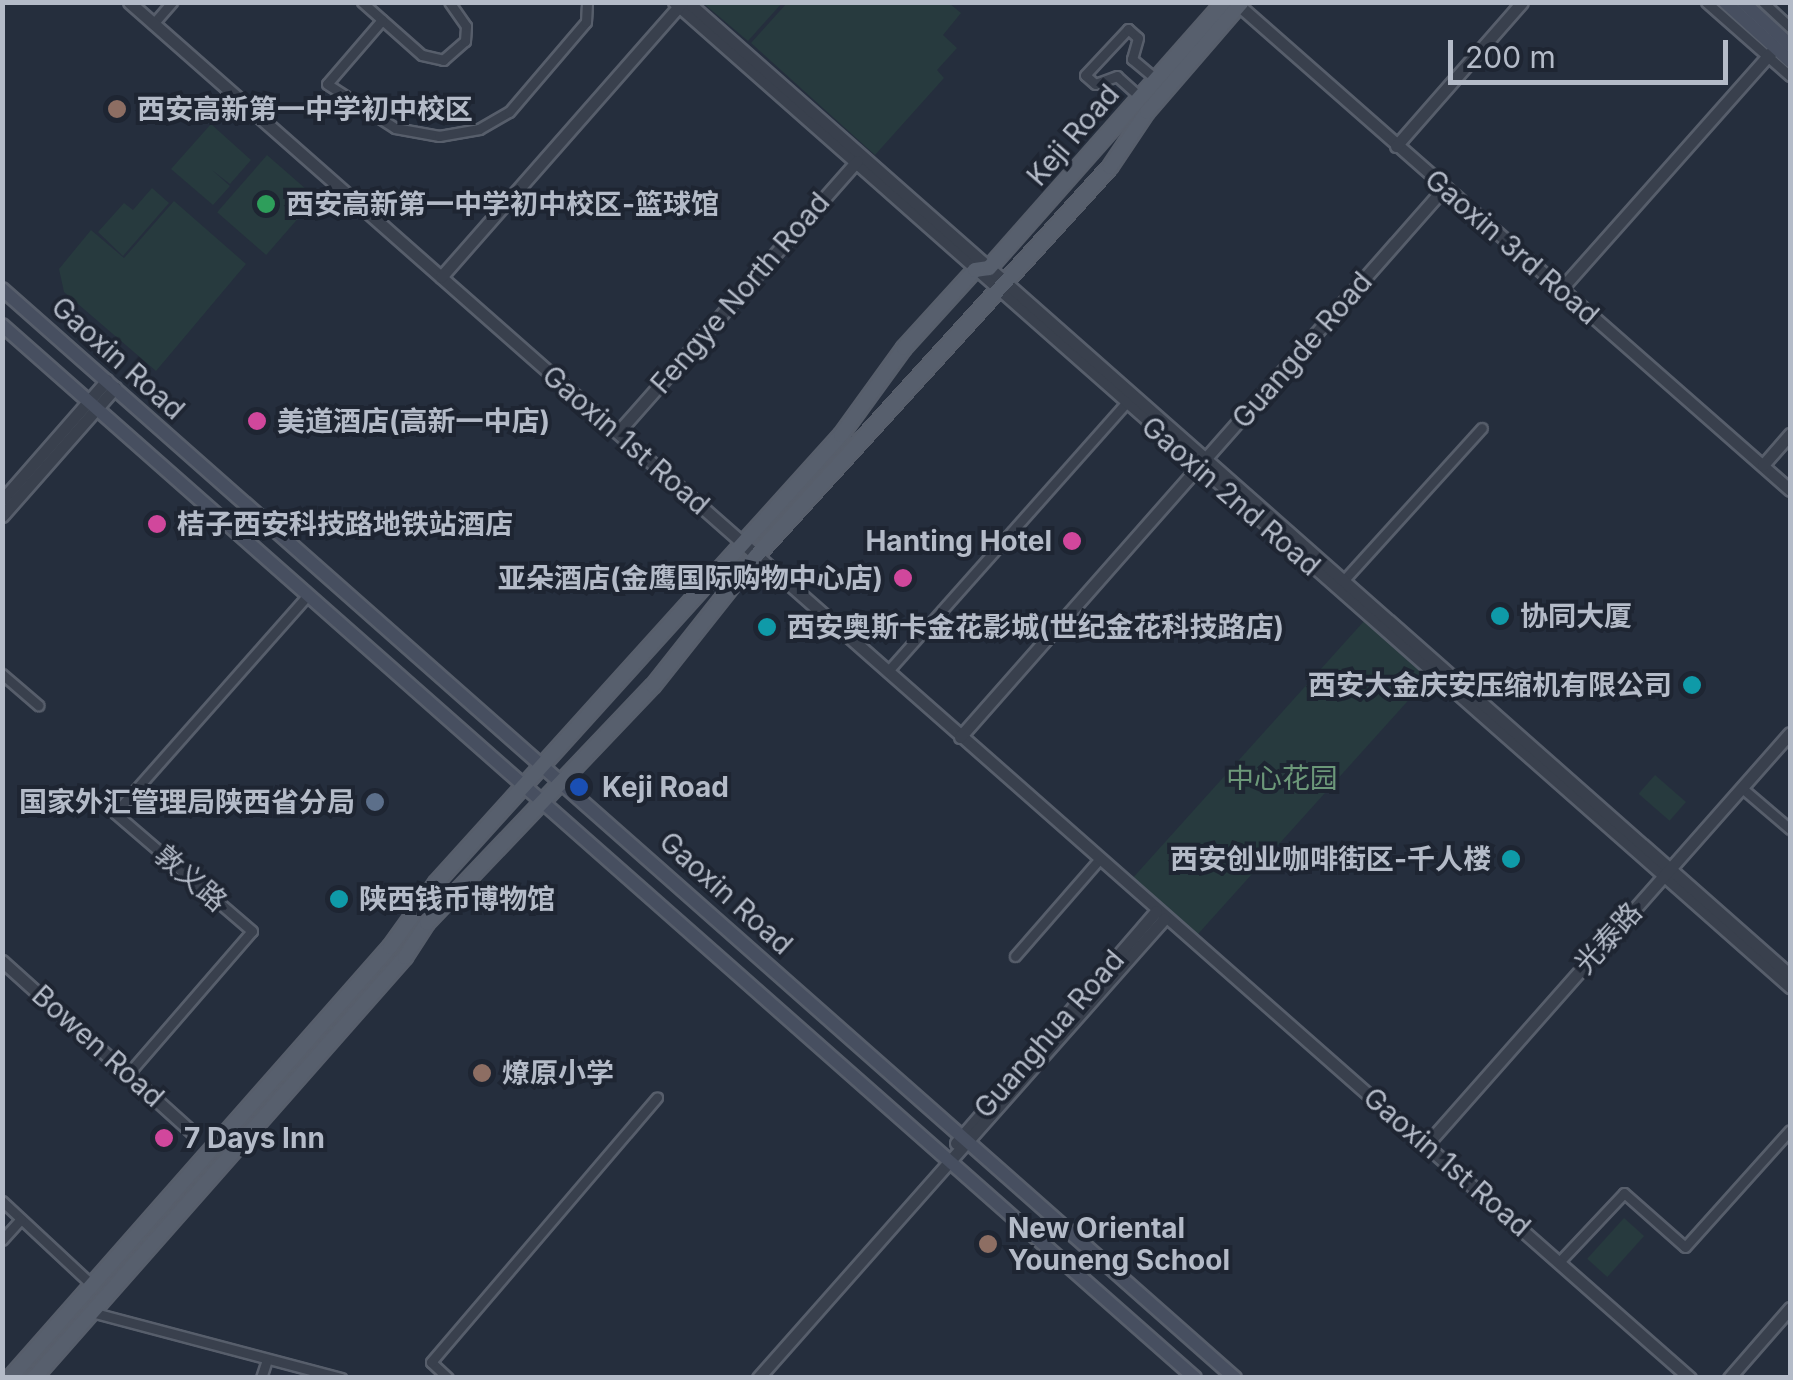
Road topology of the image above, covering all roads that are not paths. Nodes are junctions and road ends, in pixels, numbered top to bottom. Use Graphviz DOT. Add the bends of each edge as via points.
graph roads {
  1 [pos="129,2"];
  2 [pos="172,2"];
  3 [pos="362,2"];
  4 [pos="449,2"];
  5 [pos="587,2"];
  6 [pos="1522,2"];
  7 [pos="1706,2"];
  8 [pos="1724,2"];
  9 [pos="1742,2"];
  10 [pos="1762,2"];
  11 [pos="1235,3"];
  12 [pos="681,4"];
  13 [pos="463,7"];
  14 [pos="382,20"];
  15 [pos="153,24"];
  16 [pos="1783,36"];
  17 [pos="1790,61"];
  18 [pos="1790,76"];
  19 [pos="1156,78"];
  20 [pos="1140,97"];
  21 [pos="1396,146"];
  22 [pos="859,159"];
  23 [pos="1444,188"];
  24 [pos="982,269"];
  25 [pos="441,277"];
  26 [pos="1000,286"];
  27 [pos="2,288"];
  28 [pos="1561,289"];
  29 [pos="2,324"];
  30 [pos="111,384"];
  31 [pos="94,404"];
  32 [pos="1126,404"];
  33 [pos="1482,428"];
  34 [pos="618,431"];
  35 [pos="1790,434"];
  36 [pos="1201,464"];
  37 [pos="1763,465"];
  38 [pos="1790,490"];
  39 [pos="4,496"];
  40 [pos="2,516"];
  41 [pos="745,544"];
  42 [pos="757,556"];
  43 [pos="1344,580"];
  44 [pos="308,595"];
  45 [pos="888,670"];
  46 [pos="2,674"];
  47 [pos="38,705"];
  48 [pos="1790,733"];
  49 [pos="960,737"];
  50 [pos="546,768"];
  51 [pos="564,783"];
  52 [pos="524,786"];
  53 [pos="1742,788"];
  54 [pos="539,799"];
  55 [pos="1790,829"];
  56 [pos="1098,860"];
  57 [pos="1667,872"];
  58 [pos="1160,915"];
  59 [pos="1014,956"];
  60 [pos="2,961"];
  61 [pos="1790,975"];
  62 [pos="1790,987"];
  63 [pos="128,1074"];
  64 [pos="657,1098"];
  65 [pos="1790,1130"];
  66 [pos="192,1132"];
  67 [pos="964,1139"];
  68 [pos="1427,1144"];
  69 [pos="947,1160"];
  70 [pos="2,1201"];
  71 [pos="21,1219"];
  72 [pos="2,1240"];
  73 [pos="1560,1260"];
  74 [pos="92,1284"];
  75 [pos="1790,1308"];
  76 [pos="91,1312"];
  77 [pos="266,1363"];
  78 [pos="766,1375"];
  79 [pos="10,1378"];
  80 [pos="34,1378"];
  81 [pos="261,1378"];
  82 [pos="341,1378"];
  83 [pos="448,1378"];
  84 [pos="1194,1378"];
  85 [pos="1235,1378"];
  86 [pos="1690,1378"];
  87 [pos="1729,1378"];
  1 -- 15 [label="street, Gaoxin 1st Road"];
  2 -- 15 [label="street"];
  3 -- 14 [label="street"];
  4 -- 13 [label="street"];
  5 -- 14 [label="street" via="586,22 509,112 479,129 439,136 396,128 327,84"];
  6 -- 21 [label="street"];
  7 -- 16 [label="street"];
  8 -- 16 [label="main road"];
  9 -- 16 [label="main road"];
  10 -- 16 [label="street"];
  11 -- 19 [label="main road, Keji Road"];
  11 -- 21 [label="street, Gaoxin 3rd Road"];
  11 -- 26 [label="main road, Keji Road"];
  12 -- 22 [label="street, Gaoxin 2nd Road"];
  12 -- 25 [label="street"];
  13 -- 14 [label="street" via="465,41 443,60 422,55"];
  15 -- 25 [label="street, Gaoxin 1st Road"];
  16 -- 17 [label="main road"];
  16 -- 18 [label="street"];
  16 -- 28 [label="street"];
  19 -- 20 [label="main road, Keji Road"];
  19 -- 20 [label="street" via="1132,59 1138,38 1128,29 1085,74 1095,84 1117,76"];
  20 -- 24 [label="main road, Keji Road"];
  21 -- 23 [label="street, Gaoxin 3rd Road"];
  22 -- 24 [label="street, Gaoxin 2nd Road"];
  22 -- 34 [label="street, Fengye North Road"];
  23 -- 28 [label="street, Gaoxin 3rd Road"];
  23 -- 36 [label="street, Guangde Road"];
  24 -- 26 [label="street, Gaoxin 2nd Road"];
  24 -- 41 [label="main road, Keji Road"];
  25 -- 34 [label="street, Gaoxin 1st Road"];
  26 -- 32 [label="street, Gaoxin 2nd Road"];
  26 -- 36 [label="street, Gaoxin 2nd Road"];
  26 -- 42 [label="main road, Keji Road"];
  27 -- 30 [label="main road, Gaoxin Road"];
  28 -- 37 [label="street, Gaoxin 3rd Road"];
  29 -- 31 [label="main road, Gaoxin Road"];
  30 -- 31 [label="street"];
  30 -- 50 [label="main road, Gaoxin Road"];
  31 -- 39 [label="street"];
  31 -- 40 [label="street"];
  31 -- 44 [label="main road, Gaoxin Road"];
  32 -- 36 [label="street, Gaoxin 2nd Road"];
  32 -- 45 [label="street"];
  33 -- 43 [label="street"];
  34 -- 41 [label="street, Gaoxin 1st Road"];
  35 -- 37 [label="street"];
  36 -- 43 [label="street, Gaoxin 2nd Road"];
  36 -- 49 [label="street, Guangde Road"];
  36 -- 57 [label="street, Gaoxin 2nd Road"];
  37 -- 38 [label="street, Gaoxin 3rd Road"];
  41 -- 42 [label="street, Gaoxin 1st Road"];
  41 -- 50 [label="main road, Keji Road"];
  42 -- 45 [label="street, Gaoxin 1st Road"];
  42 -- 51 [label="main road, Keji Road"];
  43 -- 57 [label="street, Gaoxin 2nd Road"];
  44 -- 52 [label="main road, Gaoxin Road"];
  44 -- 63 [label="street, 敦义路" via="116,813 252,931"];
  45 -- 49 [label="street, Gaoxin 1st Road"];
  46 -- 47 [label="street"];
  48 -- 53 [label="street, 光泰路"];
  49 -- 56 [label="street, Gaoxin 1st Road"];
  50 -- 51 [label="main road, Gaoxin Road"];
  50 -- 52 [label="main road, Keji Road"];
  51 -- 54 [label="main road, Keji Road"];
  51 -- 67 [label="main road, Gaoxin Road"];
  52 -- 54 [label="main road, Gaoxin Road"];
  52 -- 74 [label="main road, Keji Road"];
  53 -- 55 [label="street"];
  53 -- 57 [label="street, 光泰路"];
  54 -- 69 [label="main road, Gaoxin Road"];
  54 -- 76 [label="main road"];
  56 -- 58 [label="street, Gaoxin 1st Road"];
  56 -- 59 [label="street"];
  57 -- 61 [label="street, Gaoxin 2nd Road"];
  57 -- 62 [label="street, Gaoxin 2nd Road"];
  57 -- 68 [label="street, 光泰路"];
  58 -- 67 [label="street, Guanghua Road"];
  58 -- 68 [label="street, Gaoxin 1st Road"];
  60 -- 63 [label="street, Bowen Road"];
  63 -- 66 [label="street, Bowen Road"];
  64 -- 83 [label="street" via="430,1362"];
  65 -- 73 [label="street" via="1685,1247 1624,1192"];
  67 -- 69 [label="street, Guanghua Road"];
  67 -- 85 [label="main road, Gaoxin Road"];
  68 -- 73 [label="street, Gaoxin 1st Road"];
  69 -- 78 [label="street, Guanghua Road"];
  69 -- 84 [label="main road, Gaoxin Road"];
  70 -- 71 [label="street"];
  71 -- 72 [label="street"];
  71 -- 74 [label="street"];
  73 -- 86 [label="street, Gaoxin 1st Road"];
  74 -- 79 [label="main road, Keji Road"];
  75 -- 87 [label="street"];
  76 -- 77 [label="street"];
  76 -- 80 [label="main road"];
  77 -- 81 [label="street"];
  77 -- 82 [label="street"];
}
